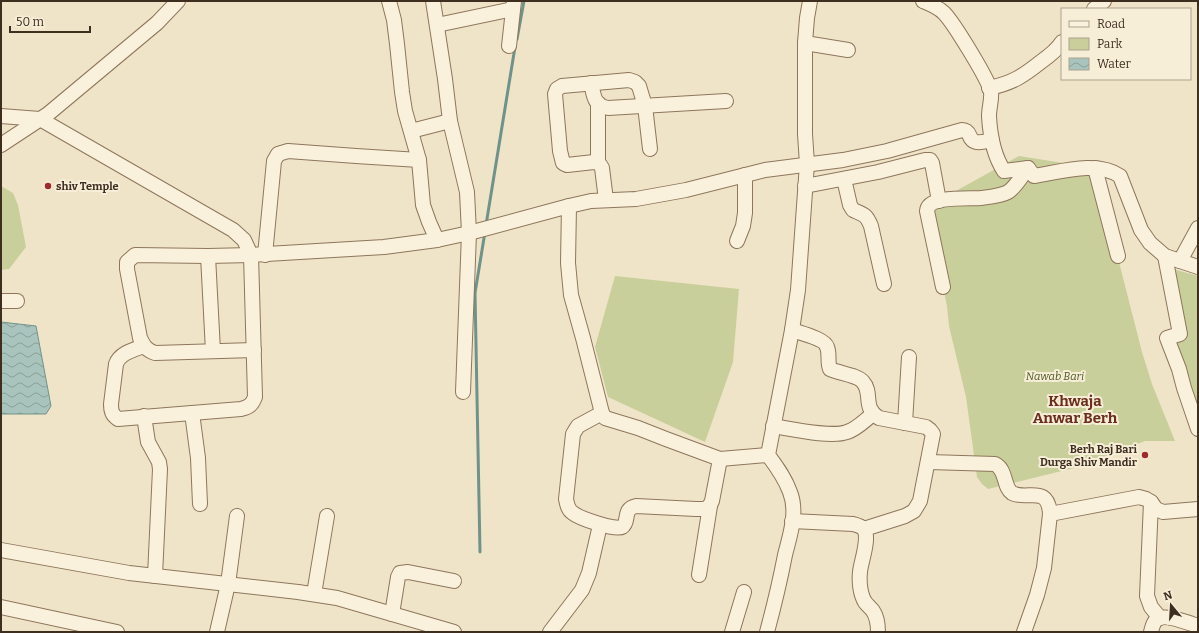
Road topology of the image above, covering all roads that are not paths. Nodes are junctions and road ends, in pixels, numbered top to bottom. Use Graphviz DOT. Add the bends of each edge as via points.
graph roads {
  1 [pos="178,1"];
  2 [pos="389,1"];
  3 [pos="433,1"];
  4 [pos="810,1"];
  5 [pos="923,1"];
  6 [pos="1104,1"];
  7 [pos="513,5"];
  8 [pos="1095,8"];
  9 [pos="437,25"];
  10 [pos="805,43"];
  11 [pos="1061,43"];
  12 [pos="509,46"];
  13 [pos="848,50"];
  14 [pos="591,83"];
  15 [pos="989,88"];
  16 [pos="726,101"];
  17 [pos="598,103"];
  18 [pos="645,106"];
  19 [pos="1,116"];
  20 [pos="40,119"];
  21 [pos="450,121"];
  22 [pos="410,131"];
  23 [pos="992,140"];
  24 [pos="1,145"];
  25 [pos="650,149"];
  26 [pos="419,160"];
  27 [pos="598,162"];
  28 [pos="807,164"];
  29 [pos="1028,168"];
  30 [pos="1095,168"];
  31 [pos="745,175"];
  32 [pos="844,179"];
  33 [pos="806,186"];
  34 [pos="606,200"];
  35 [pos="939,201"];
  36 [pos="569,206"];
  37 [pos="1198,228"];
  38 [pos="469,234"];
  39 [pos="437,240"];
  40 [pos="737,241"];
  41 [pos="258,255"];
  42 [pos="208,256"];
  43 [pos="1118,256"];
  44 [pos="1165,256"];
  45 [pos="1180,261"];
  46 [pos="1198,267"];
  47 [pos="884,284"];
  48 [pos="943,287"];
  49 [pos="1,301"];
  50 [pos="18,301"];
  51 [pos="792,330"];
  52 [pos="144,346"];
  53 [pos="254,350"];
  54 [pos="213,351"];
  55 [pos="909,357"];
  56 [pos="463,392"];
  57 [pos="192,413"];
  58 [pos="602,413"];
  59 [pos="873,414"];
  60 [pos="144,416"];
  61 [pos="905,423"];
  62 [pos="773,426"];
  63 [pos="1198,429"];
  64 [pos="768,455"];
  65 [pos="720,459"];
  66 [pos="929,462"];
  67 [pos="1151,502"];
  68 [pos="200,504"];
  69 [pos="710,506"];
  70 [pos="1198,509"];
  71 [pos="1050,514"];
  72 [pos="237,516"];
  73 [pos="327,516"];
  74 [pos="792,521"];
  75 [pos="600,525"];
  76 [pos="864,529"];
  77 [pos="1,550"];
  78 [pos="699,575"];
  79 [pos="154,576"];
  80 [pos="454,581"];
  81 [pos="228,584"];
  82 [pos="744,592"];
  83 [pos="314,594"];
  84 [pos="1,607"];
  85 [pos="392,614"];
  86 [pos="1160,618"];
  87 [pos="1198,626"];
  88 [pos="425,628"];
  89 [pos="84,629"];
  90 [pos="117,632"];
  91 [pos="217,632"];
  92 [pos="454,632"];
  93 [pos="550,632"];
  94 [pos="732,632"];
  95 [pos="767,632"];
  96 [pos="878,632"];
  97 [pos="1024,632"];
  98 [pos="1151,632"];
  1 -- 20 [label="street" via="157,23"];
  2 -- 22 [label="street" via="398,44 405,111"];
  3 -- 9 [label="street"];
  4 -- 10 [label="street"];
  5 -- 15 [label="street" via="938,8 950,19 984,75"];
  6 -- 8 [label="street"];
  7 -- 9 [label="street"];
  7 -- 12 [label="street"];
  9 -- 21 [label="street"];
  10 -- 13 [label="street"];
  10 -- 28 [label="street"];
  11 -- 15 [label="street" via="1027,73 1009,83"];
  14 -- 17 [label="street" via="594,98"];
  14 -- 18 [label="street" via="629,80 635,82 639,86"];
  14 -- 27 [label="street" via="562,86 557,89 555,94 560,151 563,163 567,165"];
  15 -- 23 [label="street"];
  16 -- 18 [label="street"];
  17 -- 18 [label="street" via="601,107 608,108"];
  17 -- 27 [label="street"];
  18 -- 25 [label="street"];
  19 -- 20 [label="street"];
  20 -- 24 [label="street"];
  20 -- 41 [label="street" via="233,230"];
  21 -- 22 [label="street"];
  21 -- 38 [label="street" via="467,192"];
  22 -- 26 [label="street"];
  23 -- 28 [label="street" via="975,142 968,132 962,130 887,151"];
  23 -- 29 [label="street" via="1004,171"];
  26 -- 39 [label="street" via="423,204"];
  26 -- 41 [label="street" via="288,150 278,154 274,161"];
  27 -- 34 [label="street" via="602,168"];
  28 -- 31 [label="street"];
  28 -- 33 [label="street"];
  29 -- 30 [label="street" via="1034,176"];
  29 -- 35 [label="street" via="1009,192 981,198"];
  30 -- 43 [label="street"];
  30 -- 44 [label="street" via="1113,171 1120,176 1141,230 1150,243"];
  31 -- 34 [label="street" via="636,199"];
  31 -- 40 [label="street" via="745,213"];
  32 -- 33 [label="street"];
  32 -- 35 [label="street" via="930,160"];
  32 -- 47 [label="street" via="853,210 868,218"];
  33 -- 51 [label="street" via="798,290"];
  34 -- 36 [label="street"];
  35 -- 48 [label="street" via="929,204 926,211"];
  36 -- 38 [label="street"];
  36 -- 58 [label="street" via="568,263 571,295"];
  37 -- 45 [label="street"];
  38 -- 39 [label="street"];
  38 -- 56 [label="street"];
  39 -- 41 [label="street" via="384,248"];
  41 -- 42 [label="street"];
  41 -- 53 [label="street"];
  42 -- 52 [label="street" via="135,255 127,262 140,338"];
  42 -- 54 [label="street"];
  44 -- 45 [label="street"];
  44 -- 63 [label="street" via="1180,334 1168,338"];
  45 -- 46 [label="street"];
  49 -- 50 [label="street"];
  51 -- 59 [label="street" via="825,343 828,348 830,369 859,378 863,382"];
  51 -- 62 [label="street"];
  52 -- 54 [label="street" via="148,351 155,353"];
  52 -- 60 [label="street" via="118,359 111,411 113,416 118,418"];
  53 -- 54 [label="street"];
  53 -- 57 [label="street" via="256,397 253,403 241,410"];
  55 -- 61 [label="street"];
  57 -- 60 [label="street"];
  57 -- 68 [label="street" via="198,458"];
  58 -- 65 [label="street" via="605,418"];
  58 -- 75 [label="street" via="578,426 573,434 566,499 572,513"];
  59 -- 61 [label="street" via="879,418"];
  59 -- 62 [label="street" via="848,432 839,434"];
  60 -- 79 [label="street" via="148,442 160,469"];
  61 -- 66 [label="street" via="930,430 932,439"];
  62 -- 64 [label="street"];
  64 -- 65 [label="street"];
  64 -- 74 [label="street" via="791,492"];
  65 -- 69 [label="street"];
  66 -- 71 [label="street" via="995,464 1001,469 1011,492 1044,498"];
  66 -- 76 [label="street" via="920,501 914,511"];
  67 -- 70 [label="street" via="1156,509 1163,512"];
  67 -- 71 [label="street" via="1139,497"];
  67 -- 86 [label="street" via="1147,596 1151,607"];
  69 -- 75 [label="street" via="704,509 636,506 628,510 622,528"];
  69 -- 78 [label="street"];
  71 -- 97 [label="street" via="1044,568"];
  72 -- 81 [label="street"];
  73 -- 83 [label="street"];
  74 -- 76 [label="street" via="853,524"];
  74 -- 95 [label="street"];
  75 -- 93 [label="street" via="589,573 582,590"];
  76 -- 96 [label="street" via="866,542 860,586 865,601 876,617"];
  77 -- 79 [label="street"];
  79 -- 81 [label="street"];
  80 -- 85 [label="street" via="408,572 400,573"];
  81 -- 83 [label="street"];
  81 -- 91 [label="street"];
  82 -- 94 [label="street"];
  83 -- 85 [label="street"];
  84 -- 89 [label="street"];
  85 -- 88 [label="street"];
  86 -- 87 [label="street"];
  86 -- 98 [label="street" via="1155,621"];
  88 -- 92 [label="street"];
  89 -- 90 [label="street"];
}
